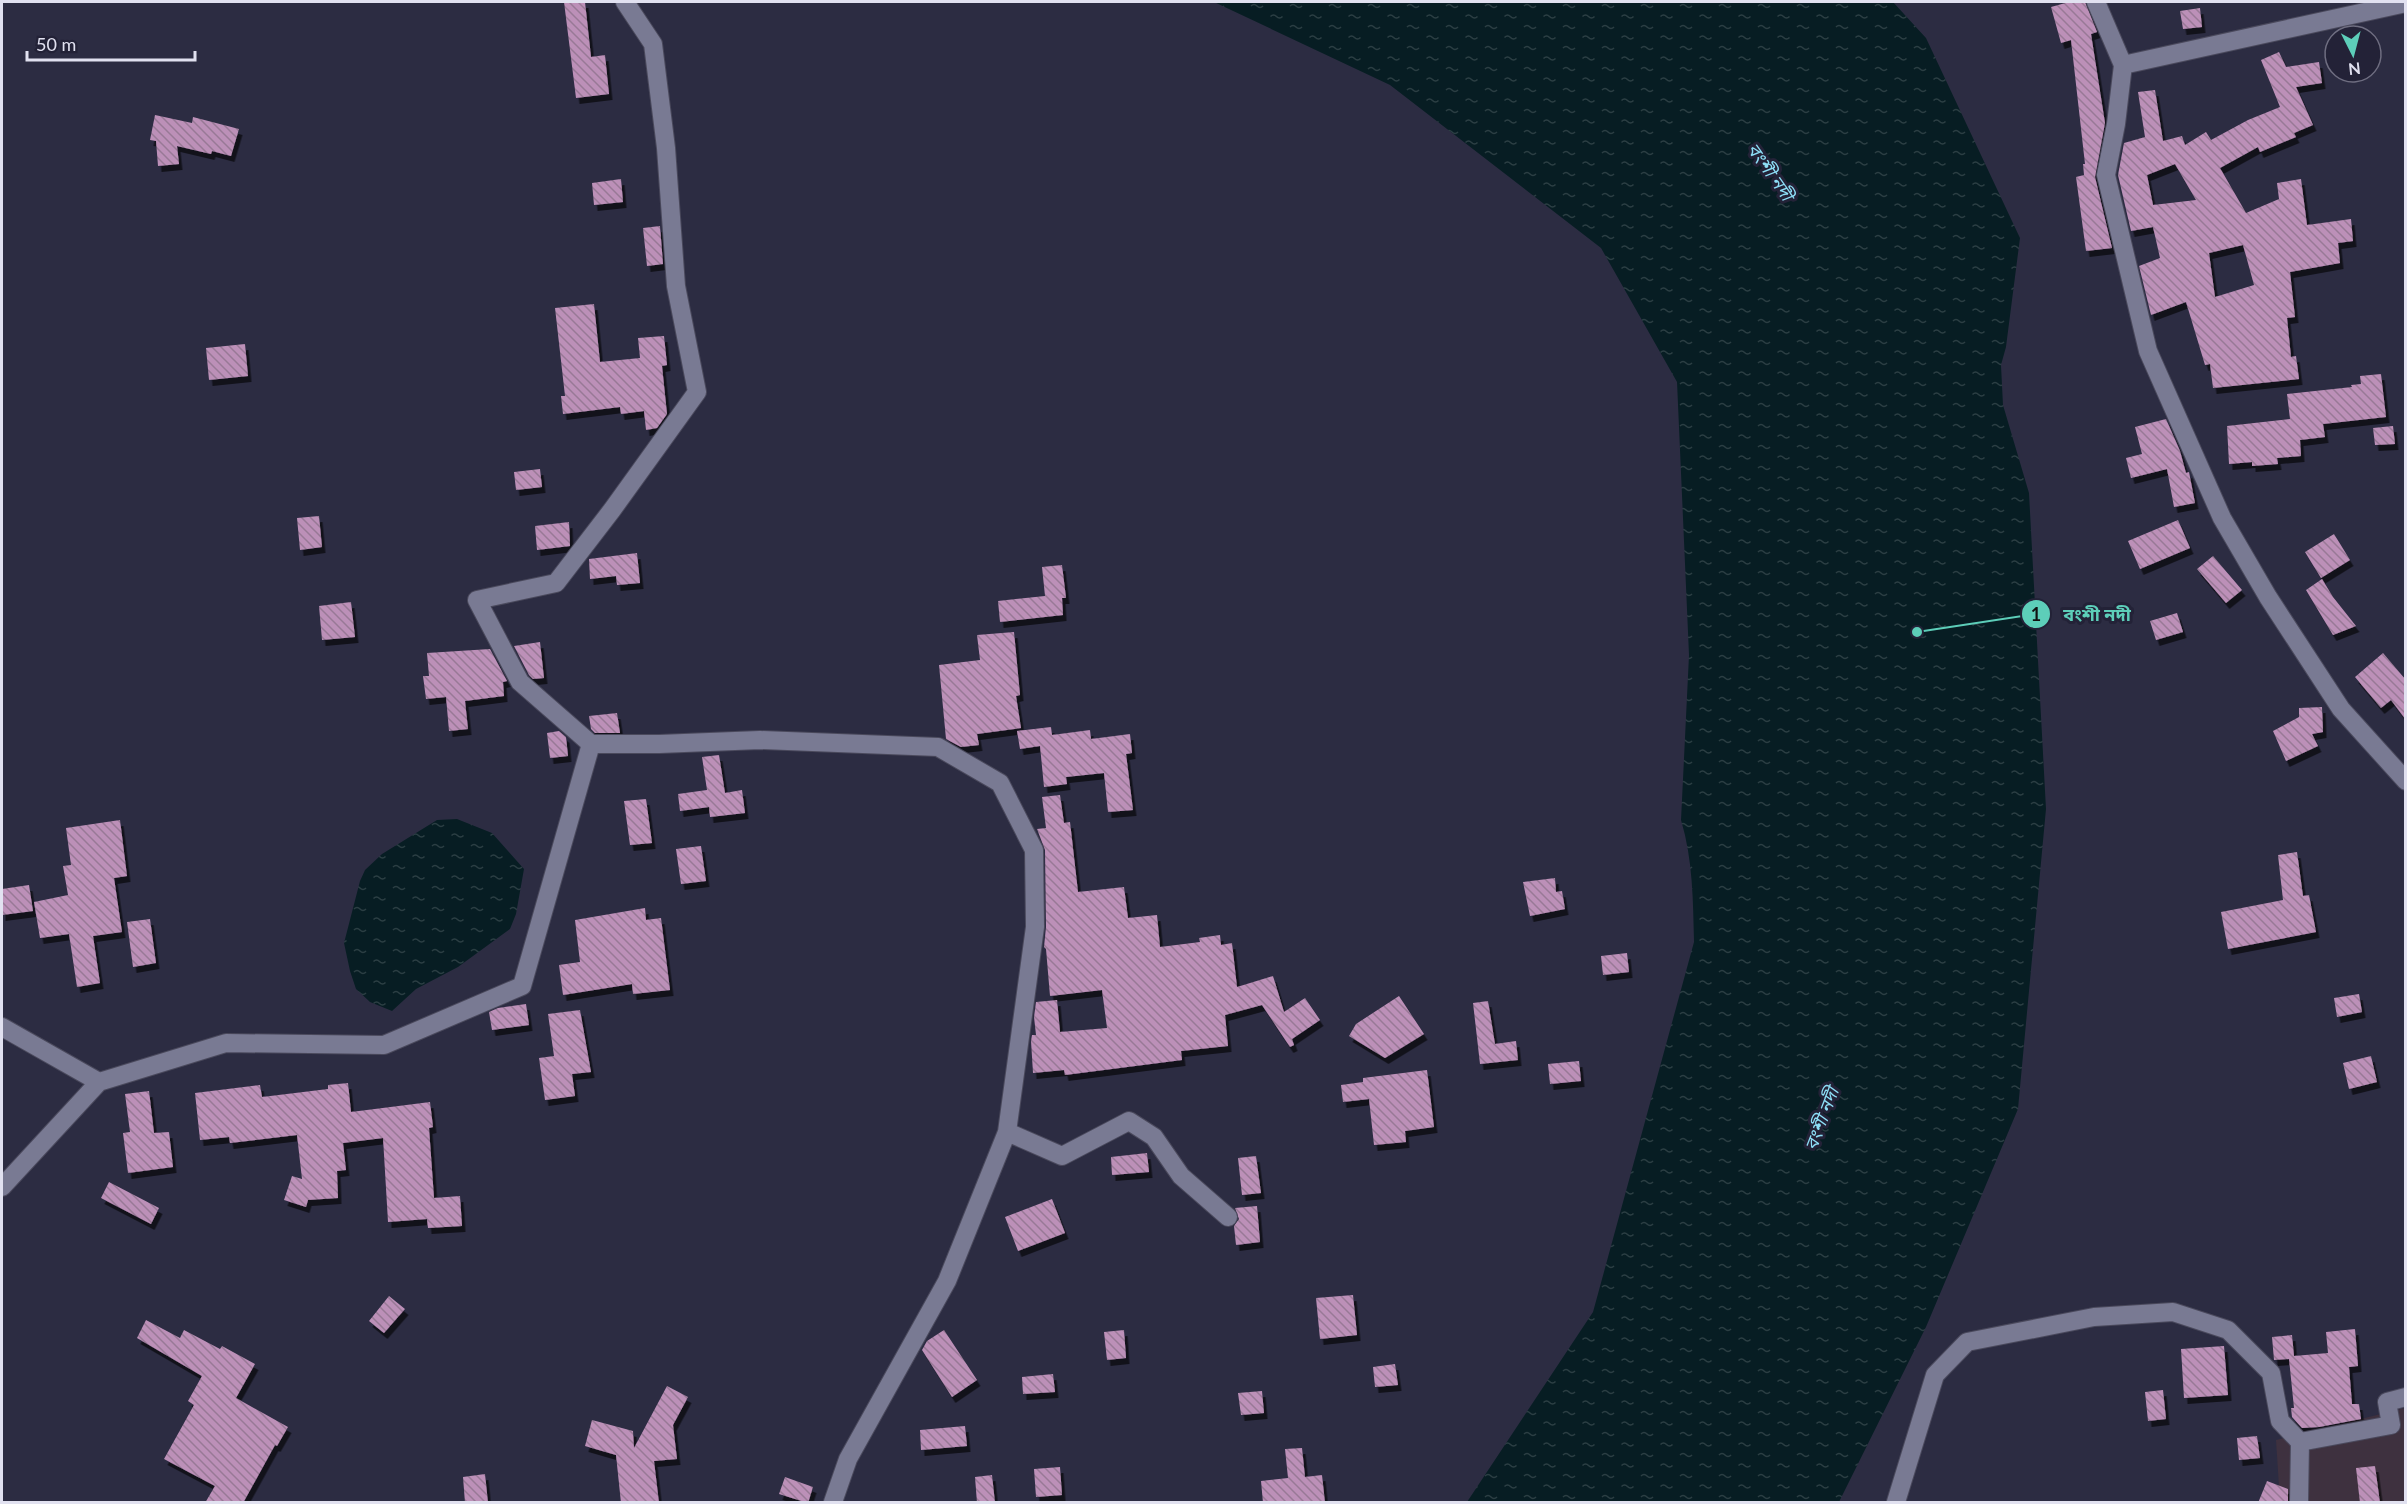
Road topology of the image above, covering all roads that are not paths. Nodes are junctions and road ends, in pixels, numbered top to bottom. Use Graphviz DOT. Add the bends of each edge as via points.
graph roads {
  1 [pos="625,2"];
  2 [pos="2096,2"];
  3 [pos="2406,3"];
  4 [pos="2123,65"];
  5 [pos="591,744"];
  6 [pos="2406,781"];
  7 [pos="2,1027"];
  8 [pos="99,1082"];
  9 [pos="1006,1132"];
  10 [pos="2,1187"];
  11 [pos="1228,1217"];
  12 [pos="2406,1397"];
  13 [pos="2300,1442"];
  14 [pos="832,1503"];
  15 [pos="1896,1503"];
  16 [pos="2299,1503"];
  1 -- 5 [label="street" via="653,44 666,147 676,286 697,392 556,583 477,600 520,681"];
  2 -- 4 [label="street"];
  3 -- 4 [label="street"];
  4 -- 6 [label="street" via="2106,175 2148,351 2222,518 2268,597 2341,709"];
  5 -- 8 [label="street" via="522,986 384,1045 226,1043"];
  5 -- 9 [label="street" via="760,740 938,747 1000,783 1034,850 1035,927"];
  7 -- 8 [label="street"];
  8 -- 10 [label="street"];
  9 -- 11 [label="street" via="1062,1156 1129,1121 1154,1137 1180,1176"];
  9 -- 14 [label="street" via="947,1281 848,1459"];
  12 -- 13 [label="street" via="2387,1402 2391,1425"];
  13 -- 15 [label="street" via="2280,1420 2271,1373 2228,1330 2173,1312 2094,1317 1967,1342 1935,1375"];
  13 -- 16 [label="street"];
}
